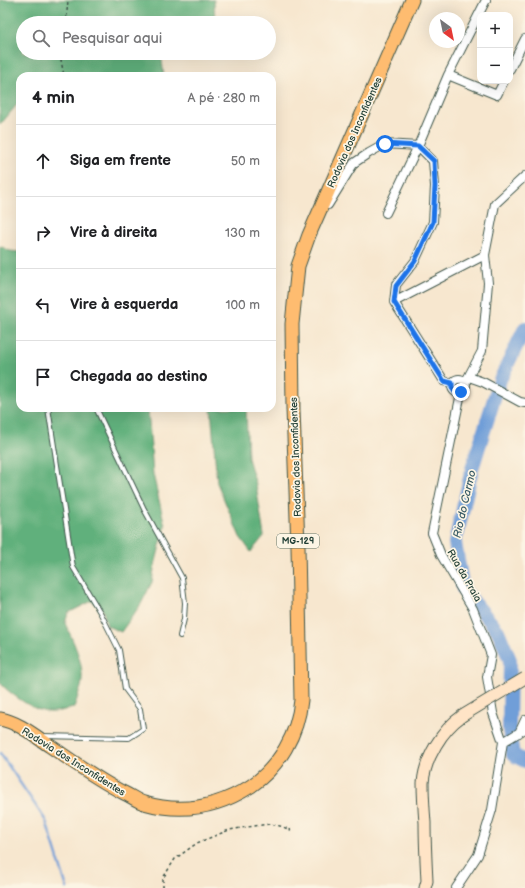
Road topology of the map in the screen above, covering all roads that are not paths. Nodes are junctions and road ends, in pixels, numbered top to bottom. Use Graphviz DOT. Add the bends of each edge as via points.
graph roads {
  1 [pos="412,0"];
  2 [pos="486,0"];
  3 [pos="525,39"];
  4 [pos="513,64"];
  5 [pos="448,76"];
  6 [pos="502,84"];
  7 [pos="418,146"];
  8 [pos="525,176"];
  9 [pos="386,213"];
  10 [pos="309,235"];
  11 [pos="485,255"];
  12 [pos="394,302"];
  13 [pos="467,380"];
  14 [pos="452,383"];
  15 [pos="461,392"];
  16 [pos="522,402"];
  17 [pos="49,412"];
  18 [pos="98,412"];
  19 [pos="180,636"];
  20 [pos="525,678"];
  21 [pos="0,719"];
  22 [pos="525,720"];
  23 [pos="522,731"];
  24 [pos="35,736"];
  25 [pos="503,742"];
  26 [pos="425,888"];
  27 [pos="456,888"];
  1 -- 10 [label="main road, Rodovia dos Inconfidentes / MG-129"];
  2 -- 5 [label="street"];
  3 -- 4 [label="street"];
  5 -- 6 [label="street" via="497,95"];
  5 -- 7 [label="street"];
  7 -- 9 [label="street"];
  7 -- 10 [label="street" via="385,144 354,163"];
  7 -- 12 [label="street" via="434,161 433,222 415,261 396,286"];
  8 -- 11 [label="street" via="494,204"];
  10 -- 24 [label="main road, Rodovia dos Inconfidentes / MG-129" via="298,266 292,324 301,700 300,714 288,746 256,783 238,794 194,808 169,808 142,802 108,785"];
  11 -- 12 [label="street"];
  11 -- 13 [label="street" via="488,284 482,350"];
  12 -- 14 [label="street" via="444,381"];
  13 -- 14 [label="street" via="458,379"];
  13 -- 15 [label="street" via="465,390"];
  13 -- 16 [label="street" via="483,382"];
  14 -- 15 [label="street" via="453,390"];
  15 -- 25 [label="street, Rua da Praia" via="432,533 441,555 473,609 491,655 487,677 493,713"];
  17 -- 24 [label="lane" via="73,567 119,650 126,689 140,709 143,729 129,738"];
  18 -- 19 [label="lane" via="144,509 182,578 185,603"];
  20 -- 26 [label="main road, bridge" via="453,722 432,754 423,782 427,881"];
  21 -- 24 [label="main road, Rodovia dos Inconfidentes / MG-129" via="8,720"];
  22 -- 23 [label="street"];
  23 -- 25 [label="street"];
  25 -- 27 [label="street" via="492,810 478,856"];
}
